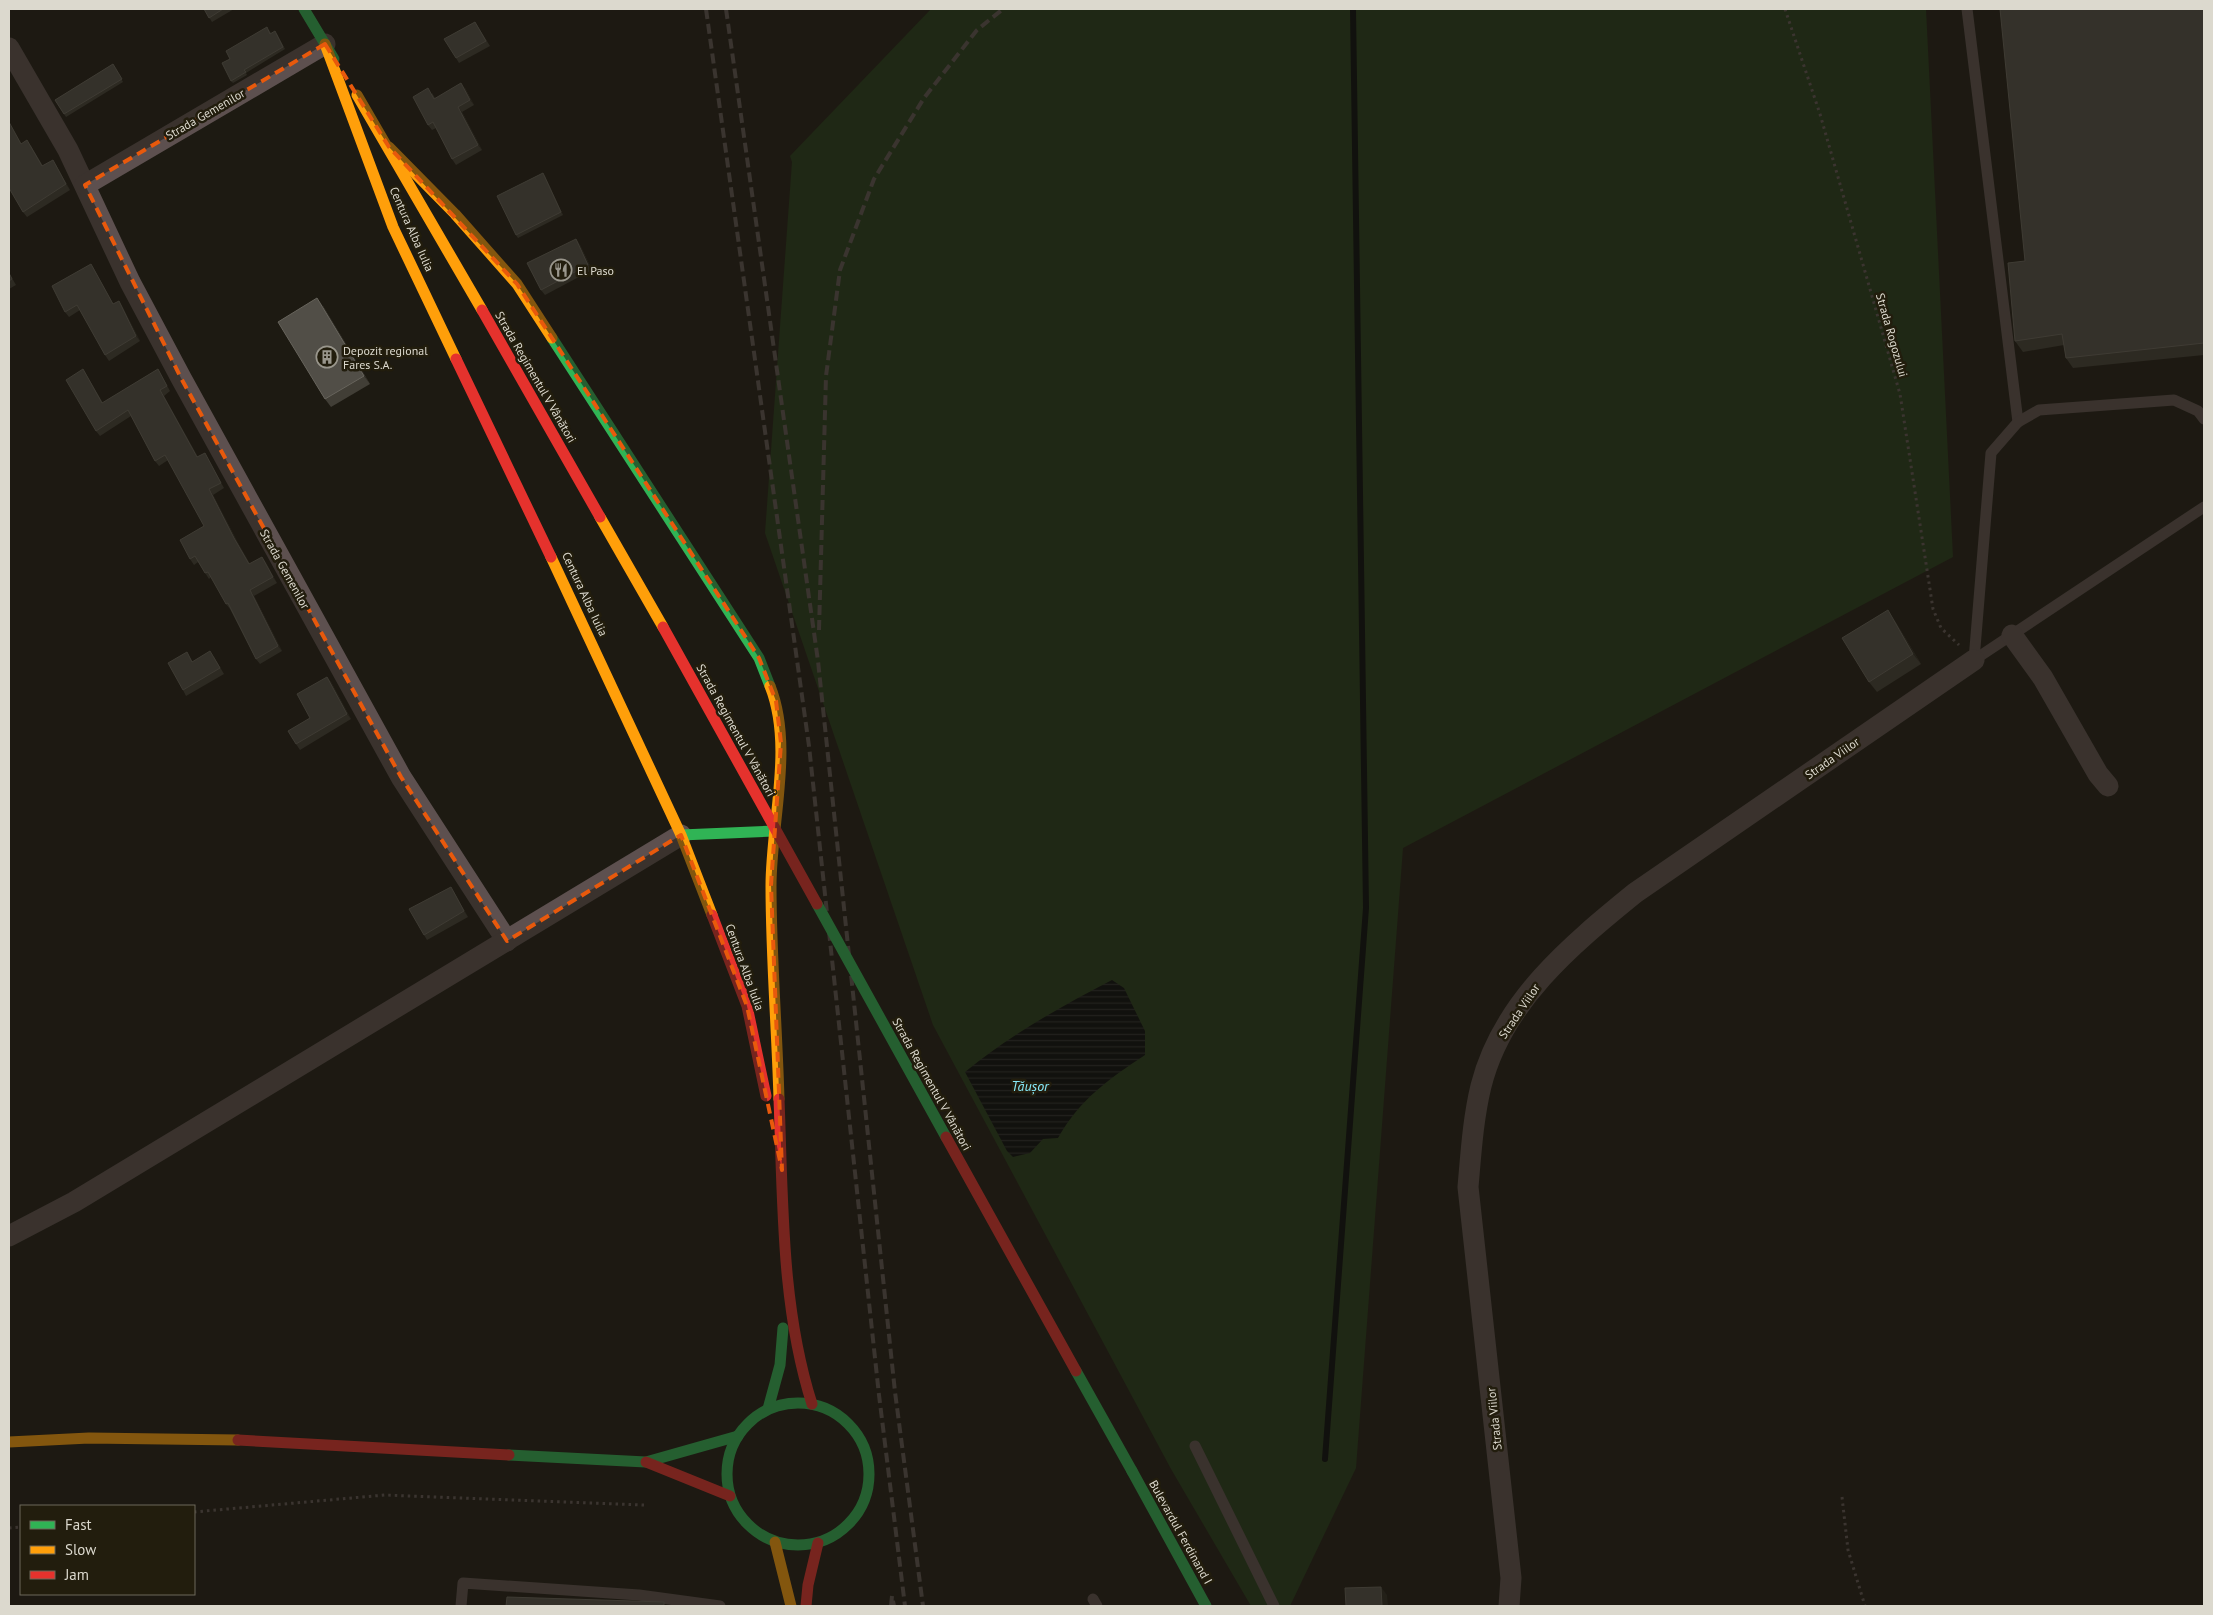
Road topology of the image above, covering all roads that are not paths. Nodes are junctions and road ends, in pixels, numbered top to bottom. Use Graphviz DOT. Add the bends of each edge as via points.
graph roads {
  1 [pos="304,9"];
  2 [pos="1967,9"];
  3 [pos="325,44"];
  4 [pos="9,48"];
  5 [pos="389,147"];
  6 [pos="85,185"];
  7 [pos="2204,419"];
  8 [pos="2018,422"];
  9 [pos="2204,507"];
  10 [pos="2012,635"];
  11 [pos="1974,660"];
  12 [pos="2108,786"];
  13 [pos="773,831"];
  14 [pos="681,835"];
  15 [pos="507,941"];
  16 [pos="782,1170"];
  17 [pos="9,1236"];
  18 [pos="788,1281"];
  19 [pos="812,1404"];
  20 [pos="768,1409"];
  21 [pos="738,1436"];
  22 [pos="9,1442"];
  23 [pos="1195,1446"];
  24 [pos="646,1462"];
  25 [pos="1132,1471"];
  26 [pos="730,1496"];
  27 [pos="775,1542"];
  28 [pos="818,1543"];
  29 [pos="460,1606"];
  30 [pos="720,1606"];
  31 [pos="791,1606"];
  32 [pos="806,1606"];
  33 [pos="1206,1606"];
  34 [pos="1274,1606"];
  35 [pos="1509,1606"];
  1 -- 3 [label="main road, Strada Regimentul V Vânători"];
  2 -- 8 [label="lane"];
  3 -- 5 [label="main road, Strada Regimentul V Vânători"];
  3 -- 6 [label="street, Strada Gemenilor"];
  3 -- 14 [label="main road, Centura Alba Iulia" via="393,227 609,677"];
  4 -- 6 [label="street, Strada Gemenilor"];
  5 -- 13 [label="main road, Centura Alba Iulia" via="517,284 758,658 776,701 781,743"];
  5 -- 25 [label="main road, Strada Regimentul V Vânători, bridge" via="663,627"];
  6 -- 15 [label="street, Strada Gemenilor" via="130,282 181,378 387,752"];
  7 -- 8 [label="lane" via="2198,411 2174,400 2039,410"];
  8 -- 11 [label="lane" via="1991,453"];
  9 -- 10 [label="lane"];
  10 -- 11 [label="lane"];
  10 -- 12 [label="street" via="2043,678"];
  11 -- 35 [label="street, Strada Viilor" via="1635,894 1583,936 1529,990 1498,1039 1482,1084 1472,1135 1468,1187 1512,1578"];
  13 -- 14 [label="main road"];
  13 -- 16 [label="main road, Centura Alba Iulia" via="770,885"];
  14 -- 15 [label="street"];
  14 -- 16 [label="main road, Centura Alba Iulia" via="747,1006"];
  15 -- 17 [label="street" via="74,1202"];
  16 -- 18 [label="main road, Centura Alba Iulia"];
  18 -- 19 [label="main road, Centura Alba Iulia" via="800,1366"];
  18 -- 20 [label="main road, Centura Alba Iulia" via="780,1365"];
  19 -- 20 [label="main road" via="790,1403"];
  19 -- 28 [label="main road" via="834,1412 852,1427 864,1447 869,1471 866,1494 856,1516 839,1532"];
  20 -- 21 [label="main road" via="751,1420"];
  21 -- 24 [label="main road"];
  21 -- 26 [label="main road" via="728,1462"];
  22 -- 24 [label="main road" via="80,1438 213,1439"];
  23 -- 34 [label="lane"];
  24 -- 26 [label="main road"];
  25 -- 33 [label="main road, Bulevardul Ferdinand I"];
  26 -- 27 [label="main road" via="740,1516 755,1531"];
  27 -- 28 [label="main road" via="796,1546"];
  27 -- 31 [label="main road"];
  28 -- 32 [label="main road"];
  29 -- 30 [label="lane" via="463,1583 640,1595"];
}
